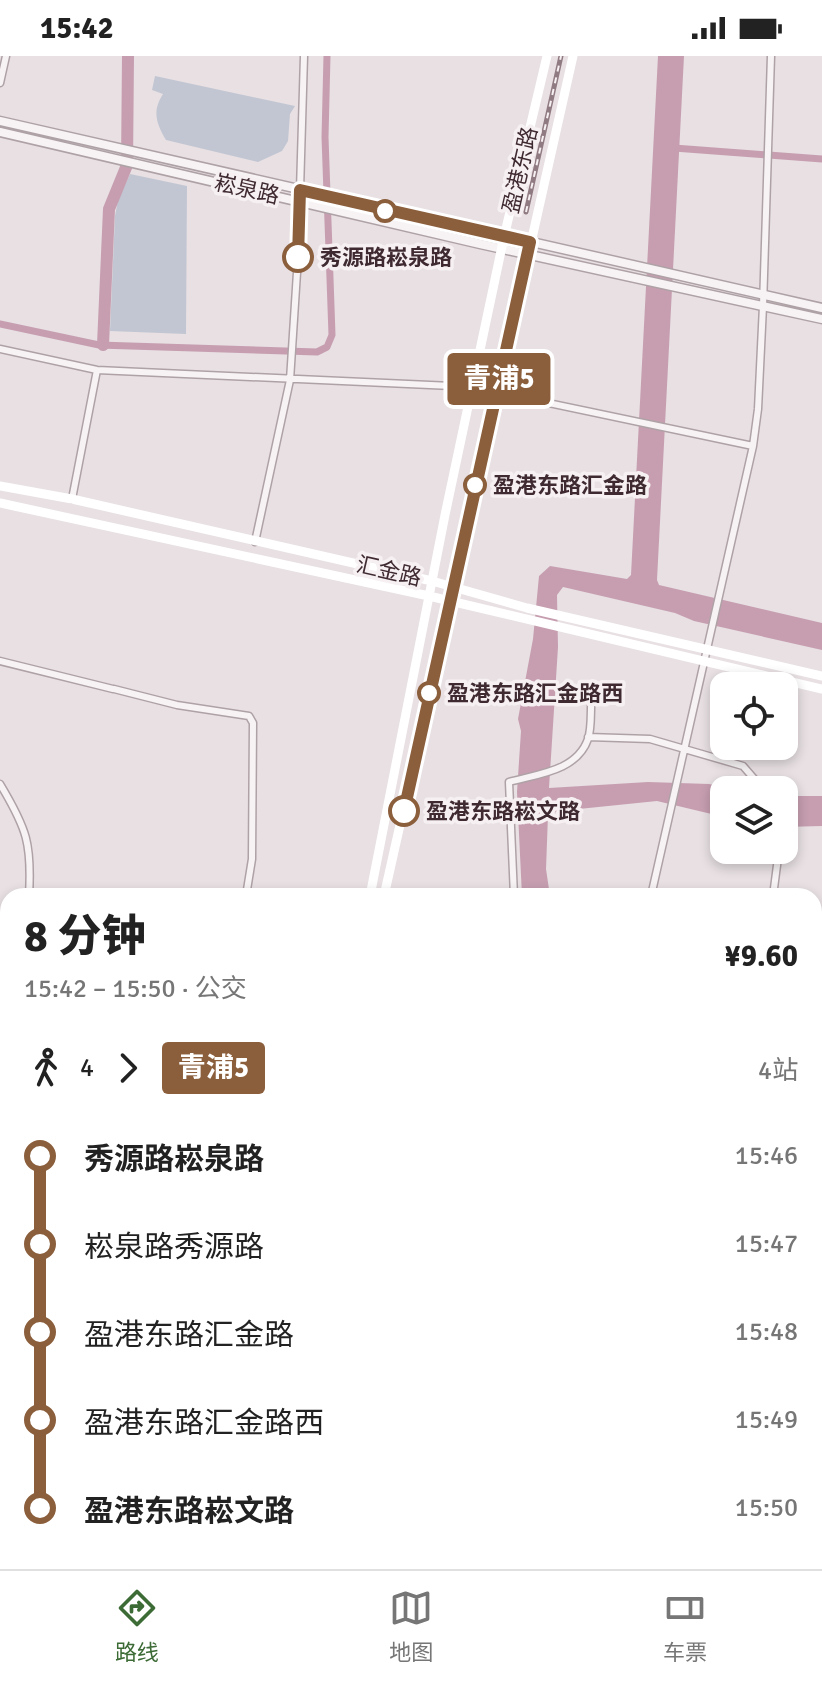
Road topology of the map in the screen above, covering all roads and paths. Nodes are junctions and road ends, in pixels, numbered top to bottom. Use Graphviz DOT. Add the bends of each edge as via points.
graph roads {
  1 [pos="6,56"];
  2 [pos="304,56"];
  3 [pos="547,56"];
  4 [pos="573,56"];
  5 [pos="771,56"];
  6 [pos="0,83"];
  7 [pos="0,121"];
  8 [pos="0,132"];
  9 [pos="116,154"];
  10 [pos="137,159"];
  11 [pos="300,190"];
  12 [pos="300,201"];
  13 [pos="504,237"];
  14 [pos="530,242"];
  15 [pos="502,248"];
  16 [pos="527,254"];
  17 [pos="763,294"];
  18 [pos="763,306"];
  19 [pos="822,308"];
  20 [pos="822,319"];
  21 [pos="0,349"];
  22 [pos="97,370"];
  23 [pos="290,380"];
  24 [pos="474,387"];
  25 [pos="496,392"];
  26 [pos="753,446"];
  27 [pos="0,486"];
  28 [pos="72,499"];
  29 [pos="0,503"];
  30 [pos="255,542"];
  31 [pos="432,581"];
  32 [pos="452,587"];
  33 [pos="429,596"];
  34 [pos="449,601"];
  35 [pos="707,650"];
  36 [pos="0,661"];
  37 [pos="704,661"];
  38 [pos="822,676"];
  39 [pos="593,689"];
  40 [pos="822,689"];
  41 [pos="588,737"];
  42 [pos="684,749"];
  43 [pos="752,776"];
  44 [pos="0,784"];
  45 [pos="777,864"];
  46 [pos="29,888"];
  47 [pos="247,888"];
  48 [pos="372,888"];
  49 [pos="386,888"];
  50 [pos="514,888"];
  51 [pos="653,888"];
  52 [pos="774,888"];
  1 -- 6 [label="street"];
  2 -- 11 [label="street"];
  3 -- 13 [label="main road, 盈港东路"];
  4 -- 14 [label="main road, 盈港东路"];
  5 -- 17 [label="street"];
  7 -- 9 [label="street, 崧泉路"];
  8 -- 9 [label="street, 崧泉路"];
  9 -- 10 [label="street, 崧泉路"];
  10 -- 11 [label="street, 崧泉路"];
  10 -- 12 [label="street, 崧泉路"];
  11 -- 12 [label="street"];
  11 -- 13 [label="street, 崧泉路"];
  12 -- 15 [label="street, 崧泉路"];
  12 -- 23 [label="street"];
  13 -- 14 [label="street, 崧泉路"];
  13 -- 15 [label="main road, 盈港东路"];
  14 -- 16 [label="main road, 盈港东路"];
  14 -- 17 [label="street, 崧泉路"];
  15 -- 16 [label="street, 崧泉路"];
  15 -- 24 [label="main road, 盈港东路"];
  16 -- 18 [label="street, 崧泉路"];
  16 -- 25 [label="main road, 盈港东路"];
  17 -- 18 [label="street"];
  17 -- 19 [label="street, 崧泉路"];
  18 -- 20 [label="street, 崧泉路"];
  18 -- 26 [label="street"];
  21 -- 22 [label="street"];
  22 -- 23 [label="street"];
  22 -- 28 [label="street"];
  23 -- 24 [label="street"];
  23 -- 30 [label="street"];
  24 -- 31 [label="main road, 盈港东路"];
  25 -- 26 [label="street"];
  25 -- 32 [label="main road, 盈港东路"];
  26 -- 35 [label="street"];
  27 -- 28 [label="main road, 汇金路"];
  28 -- 30 [label="main road, 汇金路"];
  29 -- 33 [label="main road, 汇金路"];
  30 -- 31 [label="main road, 汇金路"];
  31 -- 32 [label="main road, 汇金路"];
  31 -- 33 [label="main road, 盈港东路"];
  32 -- 34 [label="main road, 盈港东路"];
  32 -- 35 [label="main road, 汇金路"];
  33 -- 34 [label="main road, 汇金路"];
  33 -- 48 [label="main road, 盈港东路"];
  34 -- 37 [label="main road, 汇金路"];
  34 -- 49 [label="main road, 盈港东路"];
  35 -- 37 [label="street"];
  35 -- 38 [label="main road, 汇金路"];
  36 -- 47 [label="street" via="177,705 249,716 252,859"];
  37 -- 40 [label="main road, 汇金路"];
  37 -- 42 [label="street"];
  39 -- 41 [label="street"];
  41 -- 42 [label="street" via="650,739"];
  41 -- 50 [label="street" via="567,765 509,782"];
  42 -- 43 [label="street" via="743,766"];
  42 -- 51 [label="street"];
  44 -- 46 [label="street" via="29,841"];
  45 -- 52 [label="street"];
}
